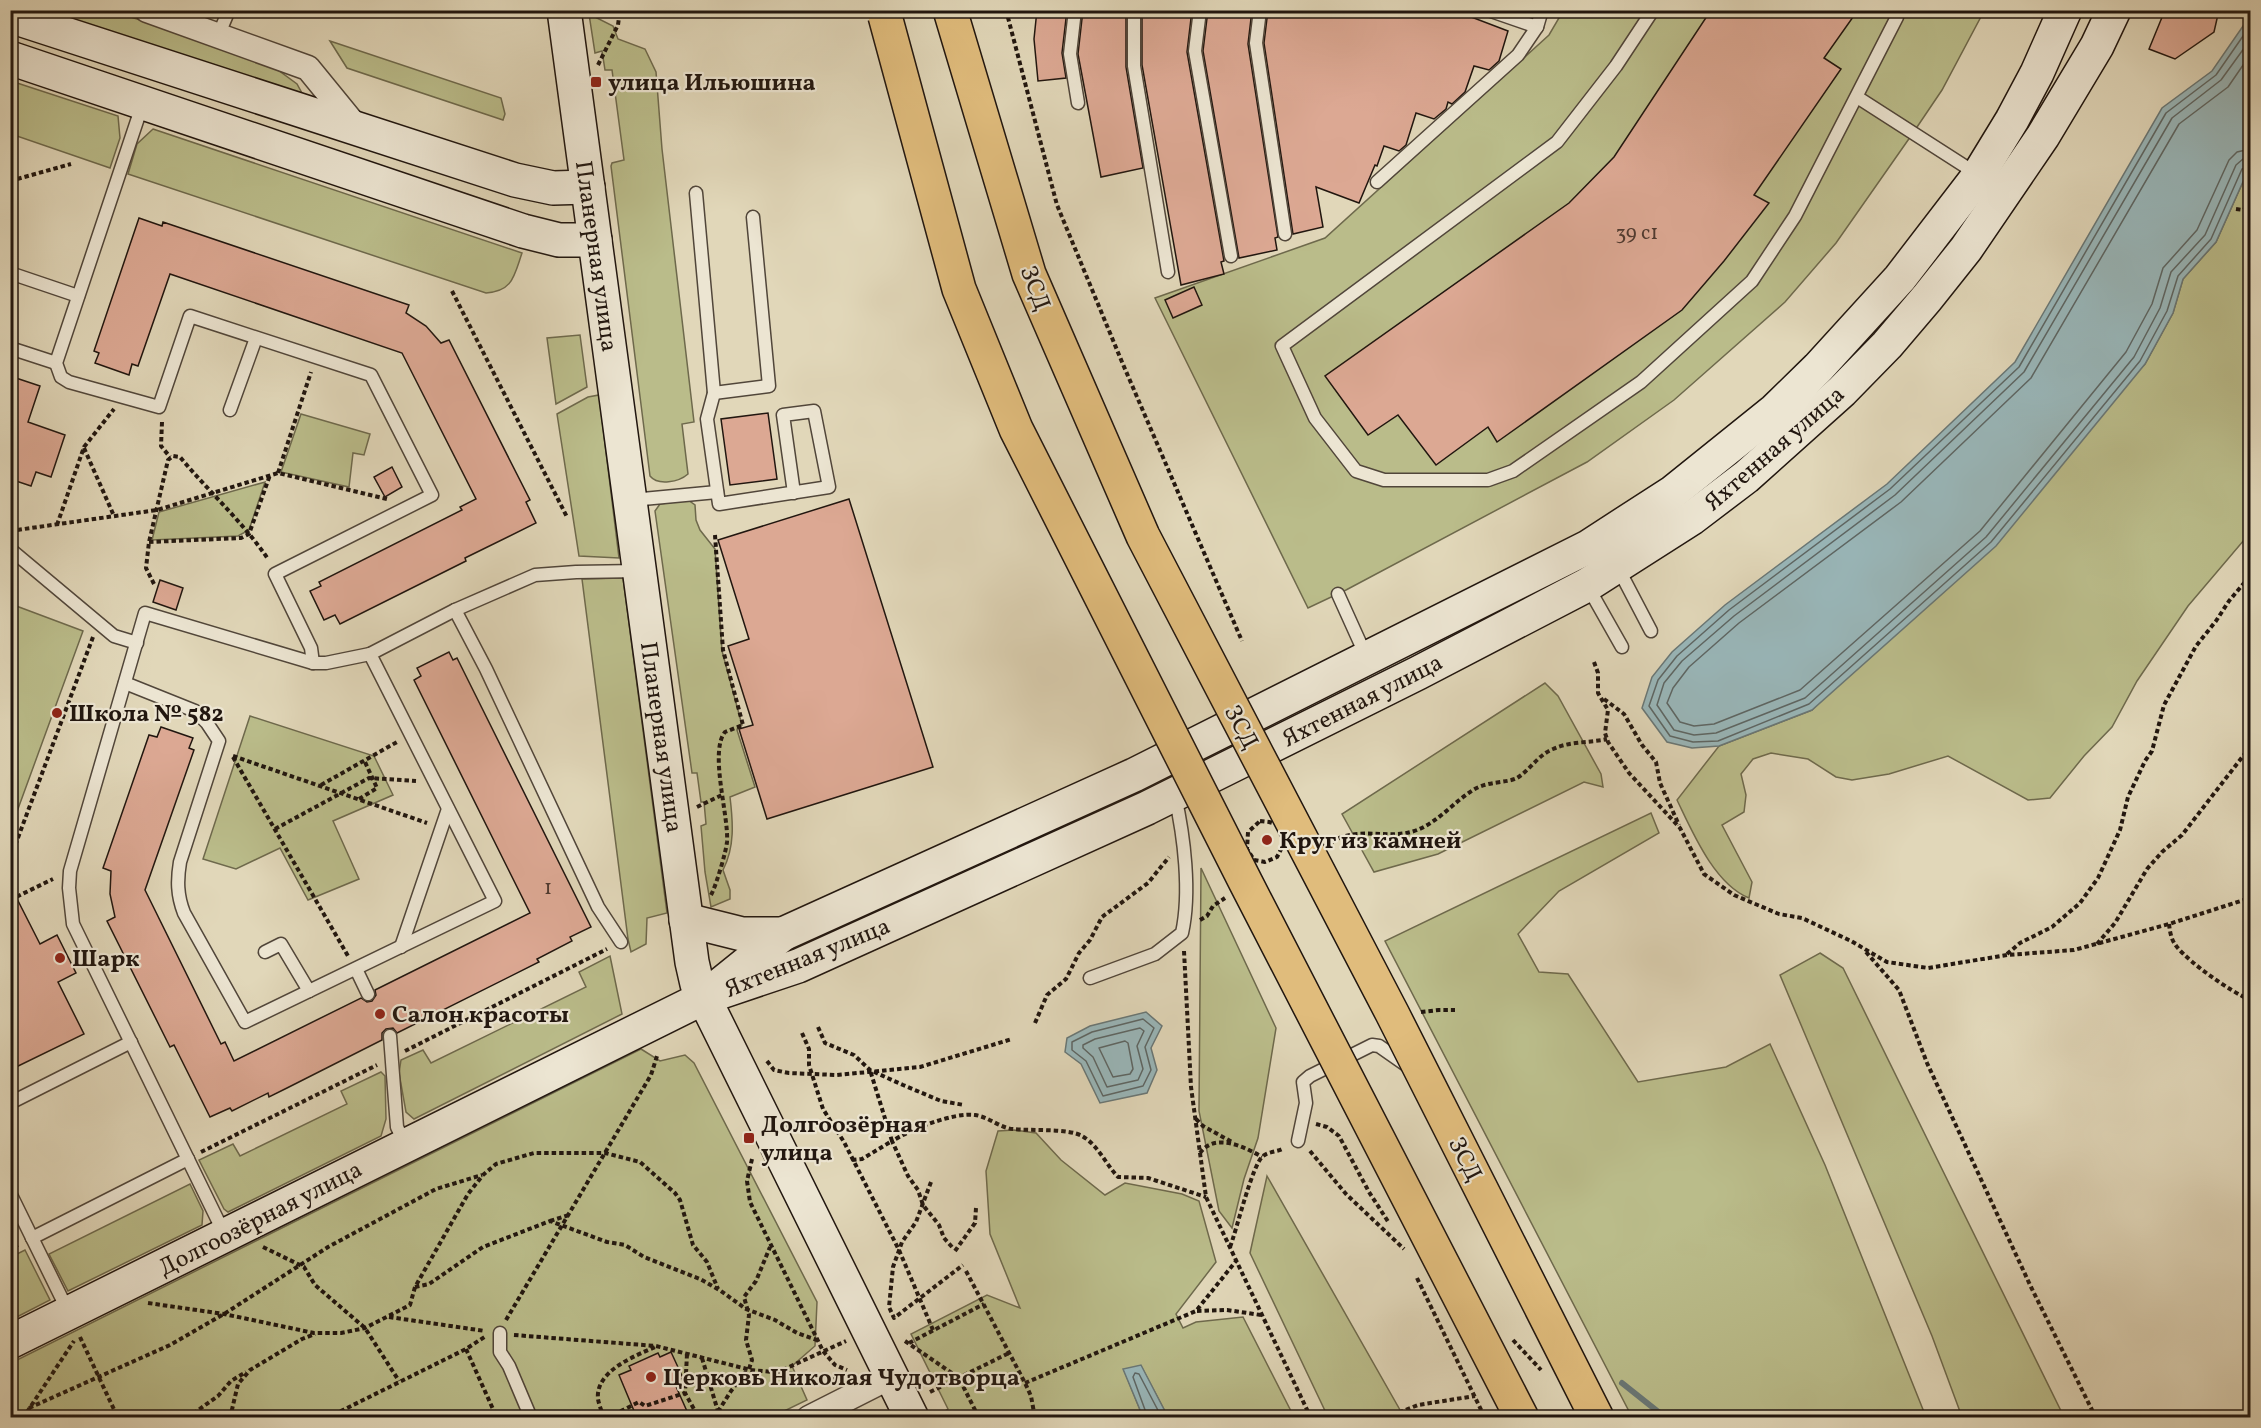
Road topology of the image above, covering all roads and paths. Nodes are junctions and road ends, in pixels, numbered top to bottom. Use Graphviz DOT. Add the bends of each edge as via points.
graph roads {
  1 [pos="147,10"];
  2 [pos="229,10"];
  3 [pos="564,10"];
  4 [pos="620,10"];
  5 [pos="950,10"];
  6 [pos="1006,10"];
  7 [pos="1075,10"];
  8 [pos="1134,10"];
  9 [pos="1200,10"];
  10 [pos="1260,10"];
  11 [pos="1542,10"];
  12 [pos="1653,10"];
  13 [pos="1898,10"];
  14 [pos="2065,10"];
  15 [pos="2114,10"];
  16 [pos="1491,11"];
  17 [pos="10,16"];
  18 [pos="885,16"];
  19 [pos="1537,27"];
  20 [pos="218,36"];
  21 [pos="10,58"];
  22 [pos="597,68"];
  23 [pos="1857,98"];
  24 [pos="143,102"];
  25 [pos="1078,103"];
  26 [pos="357,128"];
  27 [pos="70,164"];
  28 [pos="1978,175"];
  29 [pos="10,181"];
  30 [pos="1377,182"];
  31 [pos="588,187"];
  32 [pos="696,193"];
  33 [pos="2250,206"];
  34 [pos="2236,209"];
  35 [pos="753,217"];
  36 [pos="1285,234"];
  37 [pos="595,240"];
  38 [pos="1231,256"];
  39 [pos="1168,272"];
  40 [pos="10,273"];
  41 [pos="453,291"];
  42 [pos="78,296"];
  43 [pos="256,338"];
  44 [pos="10,348"];
  45 [pos="316,357"];
  46 [pos="56,363"];
  47 [pos="714,393"];
  48 [pos="123,396"];
  49 [pos="159,407"];
  50 [pos="230,410"];
  51 [pos="84,447"];
  52 [pos="170,457"];
  53 [pos="278,473"];
  54 [pos="270,475"];
  55 [pos="717,492"];
  56 [pos="794,493"];
  57 [pos="210,494"];
  58 [pos="631,500"];
  59 [pos="157,510"];
  60 [pos="402,511"];
  61 [pos="114,516"];
  62 [pos="567,517"];
  63 [pos="57,525"];
  64 [pos="10,531"];
  65 [pos="249,534"];
  66 [pos="715,535"];
  67 [pos="149,542"];
  68 [pos="10,549"];
  69 [pos="1603,557"];
  70 [pos="639,571"];
  71 [pos="275,573"];
  72 [pos="2250,576"];
  73 [pos="154,584"];
  74 [pos="1587,585"];
  75 [pos="1338,594"];
  76 [pos="455,610"];
  77 [pos="98,622"];
  78 [pos="1651,631"];
  79 [pos="1242,641"];
  80 [pos="137,643"];
  81 [pos="1622,647"];
  82 [pos="369,654"];
  83 [pos="1367,659"];
  84 [pos="1594,662"];
  85 [pos="313,663"];
  86 [pos="124,683"];
  87 [pos="1603,699"];
  88 [pos="410,735"];
  89 [pos="1607,739"];
  90 [pos="219,741"];
  91 [pos="2250,747"];
  92 [pos="233,757"];
  93 [pos="365,762"];
  94 [pos="372,778"];
  95 [pos="435,782"];
  96 [pos="321,785"];
  97 [pos="341,793"];
  98 [pos="1174,794"];
  99 [pos="722,795"];
  100 [pos="359,799"];
  101 [pos="696,807"];
  102 [pos="448,809"];
  103 [pos="442,828"];
  104 [pos="1680,828"];
  105 [pos="275,829"];
  106 [pos="1323,848"];
  107 [pos="1171,854"];
  108 [pos="1279,856"];
  109 [pos="10,859"];
  110 [pos="1287,859"];
  111 [pos="1255,861"];
  112 [pos="1251,869"];
  113 [pos="70,871"];
  114 [pos="1232,893"];
  115 [pos="2250,898"];
  116 [pos="10,900"];
  117 [pos="697,911"];
  118 [pos="2169,924"];
  119 [pos="1182,933"];
  120 [pos="783,934"];
  121 [pos="621,942"];
  122 [pos="2096,944"];
  123 [pos="400,946"];
  124 [pos="1863,949"];
  125 [pos="265,952"];
  126 [pos="2007,955"];
  127 [pos="356,969"];
  128 [pos="1090,978"];
  129 [pos="309,991"];
  130 [pos="368,994"];
  131 [pos="704,998"];
  132 [pos="2250,1000"];
  133 [pos="1455,1011"];
  134 [pos="1420,1013"];
  135 [pos="1035,1023"];
  136 [pos="818,1027"];
  137 [pos="802,1033"];
  138 [pos="390,1036"];
  139 [pos="1012,1039"];
  140 [pos="131,1042"];
  141 [pos="657,1056"];
  142 [pos="763,1057"];
  143 [pos="870,1070"];
  144 [pos="812,1073"];
  145 [pos="10,1103"];
  146 [pos="964,1105"];
  147 [pos="1195,1119"];
  148 [pos="1299,1135"];
  149 [pos="892,1141"];
  150 [pos="1236,1144"];
  151 [pos="406,1146"];
  152 [pos="605,1153"];
  153 [pos="1200,1154"];
  154 [pos="1262,1157"];
  155 [pos="188,1159"];
  156 [pos="752,1159"];
  157 [pos="852,1160"];
  158 [pos="483,1175"];
  159 [pos="931,1182"];
  160 [pos="10,1193"];
  161 [pos="1206,1197"];
  162 [pos="923,1205"];
  163 [pos="976,1208"];
  164 [pos="568,1215"];
  165 [pos="550,1221"];
  166 [pos="563,1225"];
  167 [pos="225,1235"];
  168 [pos="32,1238"];
  169 [pos="770,1246"];
  170 [pos="1230,1248"];
  171 [pos="1403,1249"];
  172 [pos="899,1250"];
  173 [pos="1409,1258"];
  174 [pos="1236,1261"];
  175 [pos="300,1265"];
  176 [pos="963,1265"];
  177 [pos="1413,1270"];
  178 [pos="966,1271"];
  179 [pos="415,1287"];
  180 [pos="718,1289"];
  181 [pos="919,1299"];
  182 [pos="147,1303"];
  183 [pos="984,1304"];
  184 [pos="889,1307"];
  185 [pos="746,1309"];
  186 [pos="1196,1311"];
  187 [pos="69,1314"];
  188 [pos="224,1314"];
  189 [pos="1261,1315"];
  190 [pos="388,1317"];
  191 [pos="894,1318"];
  192 [pos="365,1328"];
  193 [pos="933,1330"];
  194 [pos="319,1333"];
  195 [pos="496,1333"];
  196 [pos="1507,1335"];
  197 [pos="817,1340"];
  198 [pos="846,1341"];
  199 [pos="10,1342"];
  200 [pos="1552,1342"];
  201 [pos="656,1346"];
  202 [pos="466,1349"];
  203 [pos="823,1351"];
  204 [pos="1009,1353"];
  205 [pos="687,1354"];
  206 [pos="702,1358"];
  207 [pos="749,1369"];
  208 [pos="250,1370"];
  209 [pos="847,1370"];
  210 [pos="776,1373"];
  211 [pos="98,1376"];
  212 [pos="892,1376"];
  213 [pos="841,1378"];
  214 [pos="959,1378"];
  215 [pos="1548,1378"];
  216 [pos="399,1381"];
  217 [pos="1025,1383"];
  218 [pos="685,1393"];
  219 [pos="1475,1396"];
  220 [pos="921,1405"];
  221 [pos="29,1408"];
  222 [pos="717,1412"];
  223 [pos="23,1418"];
  224 [pos="118,1418"];
  225 [pos="187,1418"];
  226 [pos="230,1418"];
  227 [pos="327,1418"];
  228 [pos="497,1418"];
  229 [pos="531,1418"];
  230 [pos="606,1418"];
  231 [pos="699,1418"];
  232 [pos="714,1418"];
  233 [pos="720,1418"];
  234 [pos="809,1418"];
  235 [pos="979,1418"];
  236 [pos="1035,1418"];
  237 [pos="1311,1418"];
  238 [pos="1385,1418"];
  239 [pos="1485,1418"];
  240 [pos="1522,1418"];
  241 [pos="1597,1418"];
  242 [pos="2096,1418"];
  1 -- 20 [label="street"];
  2 -- 20 [label="lane"];
  3 -- 31 [label="main road, Планерная улица"];
  4 -- 22 [label="path" via="618,25"];
  5 -- 241 [label="highway, ЗСД, bridge" via="1029,274 1143,536 1392,1013"];
  6 -- 79 [label="path" via="1057,205"];
  7 -- 25 [label="lane" via="1070,54"];
  8 -- 39 [label="lane" via="1134,66"];
  9 -- 38 [label="lane" via="1195,51"];
  10 -- 36 [label="lane" via="1256,43"];
  11 -- 19 [label="lane"];
  12 -- 23 [label="lane" via="1616,66 1557,141 1282,346 1315,418 1356,471 1384,480 1488,480 1513,471 1641,382 1752,281 1794,216"];
  13 -- 23 [label="lane"];
  14 -- 28 [label="main road, Яхтенная улица" via="2032,83"];
  15 -- 69 [label="main road, Яхтенная улица" via="2070,92 2003,197 1887,345 1746,477 1692,518"];
  16 -- 19 [label="lane"];
  17 -- 26 [label="main road"];
  18 -- 240 [label="highway, bridge" via="959,288 1016,429"];
  19 -- 30 [label="lane" via="1518,55"];
  20 -- 26 [label="street" via="308,68"];
  21 -- 24 [label="main road"];
  23 -- 28 [label="lane"];
  24 -- 37 [label="main road" via="523,231 559,240"];
  24 -- 42 [label="lane"];
  26 -- 31 [label="main road" via="514,180 553,188"];
  27 -- 29 [label="path"];
  28 -- 69 [label="main road, Яхтенная улица" via="1900,278 1853,331 1784,401 1672,492"];
  31 -- 37 [label="main road, Планерная улица"];
  32 -- 47 [label="lane"];
  33 -- 34 [label="path"];
  35 -- 47 [label="lane" via="769,386"];
  37 -- 58 [label="main road, Планерная улица"];
  40 -- 42 [label="lane"];
  41 -- 62 [label="path"];
  42 -- 46 [label="lane"];
  43 -- 45 [label="lane"];
  43 -- 49 [label="lane" via="190,316"];
  43 -- 50 [label="lane"];
  44 -- 46 [label="lane"];
  45 -- 53 [label="path"];
  45 -- 60 [label="lane" via="371,375 432,495"];
  46 -- 48 [label="lane" via="61,377 69,381"];
  47 -- 55 [label="lane" via="707,419"];
  48 -- 49 [label="lane"];
  48 -- 51 [label="path"];
  49 -- 52 [label="path" via="163,415 161,446"];
  51 -- 61 [label="path"];
  51 -- 63 [label="path"];
  52 -- 57 [label="path" via="180,457"];
  52 -- 59 [label="path"];
  53 -- 54 [label="path"];
  53 -- 60 [label="path" via="387,499"];
  54 -- 57 [label="path"];
  54 -- 65 [label="path"];
  55 -- 56 [label="lane" via="719,504"];
  55 -- 58 [label="lane"];
  56 -- 56 [label="lane" via="829,487 814,411 783,415"];
  57 -- 59 [label="path"];
  57 -- 65 [label="path"];
  58 -- 70 [label="main road, Планерная улица"];
  59 -- 61 [label="path"];
  59 -- 67 [label="path"];
  60 -- 71 [label="lane"];
  61 -- 63 [label="path"];
  63 -- 64 [label="path"];
  65 -- 67 [label="path" via="241,538"];
  65 -- 71 [label="path"];
  66 -- 99 [label="path" via="723,650 743,725 725,732 721,739"];
  67 -- 73 [label="path" via="146,568"];
  68 -- 77 [label="lane"];
  69 -- 74 [label="main road, Яхтенная улица"];
  69 -- 78 [label="lane"];
  69 -- 83 [label="main road, Яхтенная улица"];
  70 -- 76 [label="lane" via="535,575"];
  70 -- 117 [label="main road, Планерная улица"];
  71 -- 85 [label="lane" via="311,648"];
  72 -- 126 [label="path" via="2196,646 2164,705 2152,751 2128,797 2117,838 2098,878 2080,903 2052,927 2020,943"];
  74 -- 81 [label="lane"];
  74 -- 98 [label="main road, Яхтенная улица"];
  75 -- 83 [label="lane"];
  76 -- 82 [label="lane"];
  76 -- 121 [label="lane" via="598,906"];
  77 -- 80 [label="lane" via="114,636"];
  77 -- 109 [label="path"];
  80 -- 85 [label="lane" via="145,613"];
  80 -- 86 [label="lane"];
  82 -- 85 [label="lane"];
  82 -- 88 [label="lane"];
  83 -- 120 [label="main road, Яхтенная улица" via="1134,776"];
  84 -- 87 [label="path" via="1598,693"];
  86 -- 90 [label="lane" via="195,711"];
  86 -- 113 [label="lane"];
  87 -- 89 [label="path" via="1608,710"];
  87 -- 104 [label="path" via="1624,714 1641,745 1656,762 1660,783"];
  88 -- 93 [label="path"];
  88 -- 95 [label="lane"];
  89 -- 104 [label="path" via="1629,773"];
  89 -- 106 [label="path" via="1552,749 1516,779 1475,788 1416,831 1341,836"];
  90 -- 92 [label="path"];
  90 -- 129 [label="lane" via="180,862 177,879 181,905 245,1022"];
  91 -- 122 [label="path" via="2182,835 2147,869 2115,923"];
  92 -- 96 [label="path"];
  92 -- 105 [label="path"];
  93 -- 94 [label="path"];
  93 -- 96 [label="path"];
  94 -- 95 [label="path"];
  94 -- 97 [label="path"];
  94 -- 100 [label="path" via="377,788"];
  95 -- 102 [label="lane"];
  96 -- 97 [label="path"];
  97 -- 100 [label="path"];
  97 -- 105 [label="path"];
  98 -- 119 [label="lane" via="1186,886"];
  98 -- 131 [label="main road, Яхтенная улица" via="798,966"];
  99 -- 101 [label="path"];
  99 -- 117 [label="path" via="727,845 713,891"];
  100 -- 103 [label="path"];
  102 -- 103 [label="lane"];
  102 -- 123 [label="lane" via="495,901"];
  103 -- 123 [label="lane"];
  104 -- 124 [label="path" via="1704,874 1734,896 1779,914 1802,918"];
  105 -- 127 [label="path"];
  107 -- 135 [label="path" via="1148,883 1102,917 1066,980 1047,995"];
  108 -- 110 [label="path"];
  108 -- 111 [label="path" via="1265,862"];
  108 -- 111 [label="path" via="1286,840 1283,832 1279,825 1260,821 1248,832 1246,842"];
  111 -- 112 [label="path"];
  113 -- 116 [label="path"];
  113 -- 140 [label="lane" via="73,924"];
  114 -- 119 [label="path"];
  115 -- 118 [label="path"];
  117 -- 120 [label="main road" via="742,934"];
  117 -- 131 [label="main road, Планерная улица" via="692,962"];
  118 -- 122 [label="path"];
  118 -- 132 [label="path" via="2177,947 2224,986"];
  119 -- 128 [label="lane" via="1155,954"];
  119 -- 147 [label="path"];
  120 -- 131 [label="main road, Яхтенная улица"];
  122 -- 126 [label="path" via="2074,950"];
  123 -- 127 [label="lane"];
  124 -- 126 [label="path" via="1887,962 1928,968"];
  124 -- 242 [label="path" via="1899,990 1928,1063 2031,1287"];
  125 -- 129 [label="lane" via="281,944"];
  127 -- 129 [label="lane"];
  127 -- 130 [label="lane"];
  131 -- 151 [label="main road, Долгоозёрная улица"];
  131 -- 212 [label="main road, Планерная улица"];
  133 -- 134 [label="path"];
  136 -- 143 [label="path" via="825,1043 854,1055"];
  137 -- 144 [label="path"];
  138 -- 151 [label="lane" via="397,1127"];
  139 -- 143 [label="path" via="920,1067"];
  140 -- 145 [label="lane"];
  140 -- 155 [label="lane"];
  141 -- 152 [label="path" via="651,1075"];
  142 -- 144 [label="path" via="774,1070"];
  143 -- 144 [label="path" via="837,1075"];
  143 -- 146 [label="path" via="941,1101"];
  143 -- 149 [label="path"];
  144 -- 157 [label="path" via="823,1109"];
  147 -- 150 [label="path"];
  147 -- 153 [label="path"];
  148 -- 154 [label="path" via="1282,1150"];
  148 -- 171 [label="path" via="1346,1194"];
  148 -- 171 [label="path" via="1318,1124 1340,1136"];
  148 -- 200 [label="lane" via="1306,1102 1303,1082 1310,1076 1372,1045 1411,1068"];
  149 -- 157 [label="path" via="862,1159"];
  149 -- 161 [label="path" via="917,1127 974,1115 1010,1129 1075,1132 1097,1147 1118,1177 1148,1178"];
  149 -- 162 [label="path"];
  150 -- 153 [label="path" via="1216,1144"];
  150 -- 154 [label="path"];
  151 -- 167 [label="main road, Долгоозёрная улица"];
  152 -- 158 [label="path" via="534,1153 496,1164"];
  152 -- 164 [label="path"];
  152 -- 180 [label="path" via="640,1162 675,1193 693,1245 707,1262"];
  153 -- 161 [label="path"];
  154 -- 170 [label="path" via="1253,1173"];
  155 -- 167 [label="lane"];
  155 -- 168 [label="lane"];
  156 -- 169 [label="path" via="747,1181 750,1202"];
  157 -- 172 [label="path"];
  158 -- 175 [label="path" via="436,1189"];
  158 -- 179 [label="path"];
  159 -- 162 [label="path"];
  160 -- 168 [label="lane"];
  161 -- 170 [label="path"];
  162 -- 163 [label="path" via="954,1249 975,1223"];
  162 -- 172 [label="path"];
  164 -- 165 [label="path"];
  164 -- 166 [label="path"];
  165 -- 166 [label="path"];
  165 -- 179 [label="path" via="483,1247 429,1284"];
  166 -- 180 [label="path" via="625,1245"];
  166 -- 195 [label="path"];
  167 -- 175 [label="path" via="255,1243"];
  167 -- 187 [label="main road, Долгоозёрная улица"];
  168 -- 187 [label="lane"];
  169 -- 185 [label="path" via="756,1281 744,1297"];
  169 -- 197 [label="path"];
  170 -- 174 [label="path"];
  171 -- 173 [label="path"];
  172 -- 181 [label="path"];
  172 -- 184 [label="path"];
  174 -- 186 [label="path"];
  174 -- 189 [label="path"];
  175 -- 188 [label="path"];
  175 -- 192 [label="path" via="315,1285"];
  176 -- 181 [label="path"];
  177 -- 219 [label="path"];
  178 -- 183 [label="path"];
  179 -- 190 [label="path" via="410,1305"];
  180 -- 185 [label="path"];
  181 -- 191 [label="path"];
  181 -- 193 [label="path"];
  182 -- 188 [label="path"];
  183 -- 193 [label="path"];
  183 -- 204 [label="path"];
  185 -- 197 [label="path"];
  185 -- 207 [label="path" via="746,1340 752,1360"];
  186 -- 189 [label="path"];
  186 -- 217 [label="path"];
  187 -- 199 [label="main road, Долгоозёрная улица"];
  188 -- 194 [label="path"];
  188 -- 211 [label="path" via="170,1345"];
  189 -- 237 [label="path"];
  190 -- 192 [label="path"];
  190 -- 195 [label="path"];
  192 -- 194 [label="path"];
  192 -- 216 [label="path"];
  193 -- 214 [label="path" via="907,1342"];
  194 -- 208 [label="path"];
  195 -- 201 [label="path"];
  195 -- 202 [label="path"];
  195 -- 229 [label="lane" via="500,1352"];
  196 -- 215 [label="path"];
  197 -- 203 [label="path"];
  198 -- 203 [label="path"];
  201 -- 205 [label="path"];
  201 -- 230 [label="path" via="615,1366 604,1379 598,1397"];
  202 -- 216 [label="path"];
  202 -- 228 [label="path"];
  203 -- 209 [label="path"];
  203 -- 210 [label="path"];
  204 -- 214 [label="path"];
  204 -- 217 [label="path"];
  205 -- 206 [label="path"];
  205 -- 218 [label="path"];
  206 -- 207 [label="path"];
  206 -- 222 [label="path"];
  207 -- 210 [label="path"];
  207 -- 222 [label="path"];
  208 -- 225 [label="path"];
  208 -- 226 [label="path" via="238,1384"];
  210 -- 213 [label="path"];
  211 -- 221 [label="path"];
  211 -- 221 [label="path" via="78,1335"];
  211 -- 224 [label="path"];
  212 -- 220 [label="main road, Планерная улица"];
  212 -- 234 [label="street"];
  214 -- 220 [label="path"];
  214 -- 235 [label="path"];
  216 -- 227 [label="path"];
  217 -- 236 [label="path"];
  218 -- 230 [label="path" via="645,1406 639,1402"];
  218 -- 231 [label="path"];
  219 -- 238 [label="path" via="1418,1405"];
  219 -- 239 [label="path"];
  221 -- 223 [label="path"];
  222 -- 232 [label="path"];
  222 -- 233 [label="path"];
}
